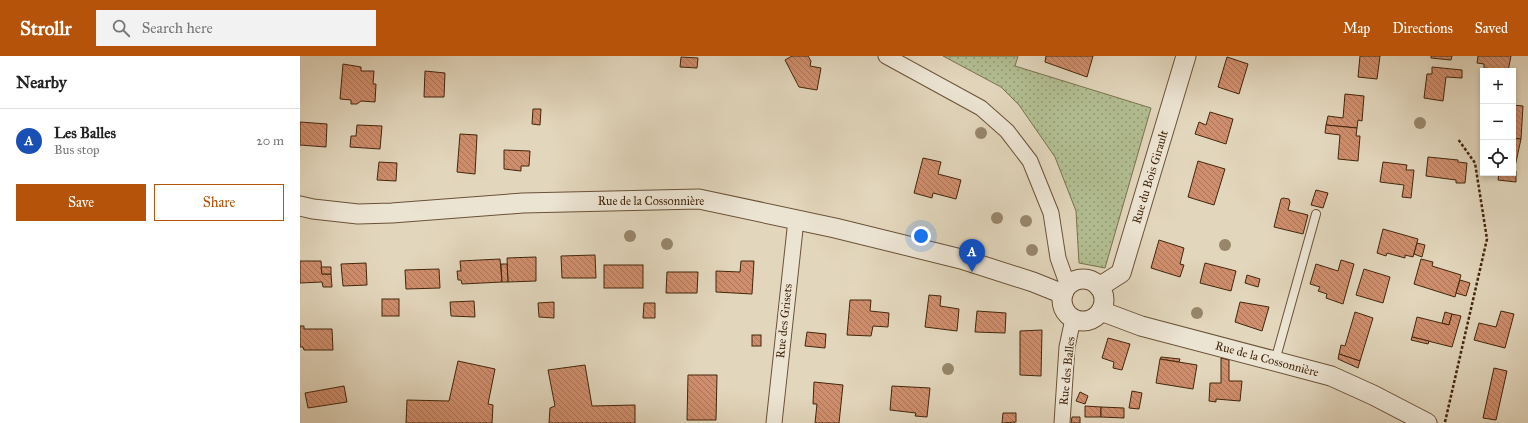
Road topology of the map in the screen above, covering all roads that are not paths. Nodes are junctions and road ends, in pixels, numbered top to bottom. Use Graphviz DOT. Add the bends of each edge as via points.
graph roads {
  1 [pos="886,56"];
  2 [pos="1186,56"];
  3 [pos="300,206"];
  4 [pos="1316,214"];
  5 [pos="796,220"];
  6 [pos="1099,288"];
  7 [pos="1066,290"];
  8 [pos="1100,311"];
  9 [pos="1073,319"];
  10 [pos="1275,361"];
  11 [pos="774,423"];
  12 [pos="1062,423"];
  13 [pos="1427,423"];
  1 -- 7 [label="street" via="981,108 1007,131 1030,161 1051,213"];
  2 -- 6 [label="street, Rue du Bois Girault" via="1121,273"];
  3 -- 5 [label="street, Rue de la Cossonnière" via="358,214 523,203 699,198"];
  4 -- 10 [label="lane"];
  5 -- 7 [label="street, Rue de la Cossonnière" via="961,259"];
  5 -- 11 [label="street, Rue des Grisets"];
  6 -- 7 [label="street" via="1094,283 1080,280"];
  6 -- 8 [label="street" via="1103,299"];
  7 -- 9 [label="street" via="1062,301"];
  8 -- 9 [label="street" via="1085,321"];
  8 -- 10 [label="street, Rue de la Cossonnière" via="1141,326"];
  9 -- 12 [label="street, Rue des Balles" via="1068,347"];
  10 -- 13 [label="street, Rue de la Cossonnière" via="1331,376 1373,394"];
}
